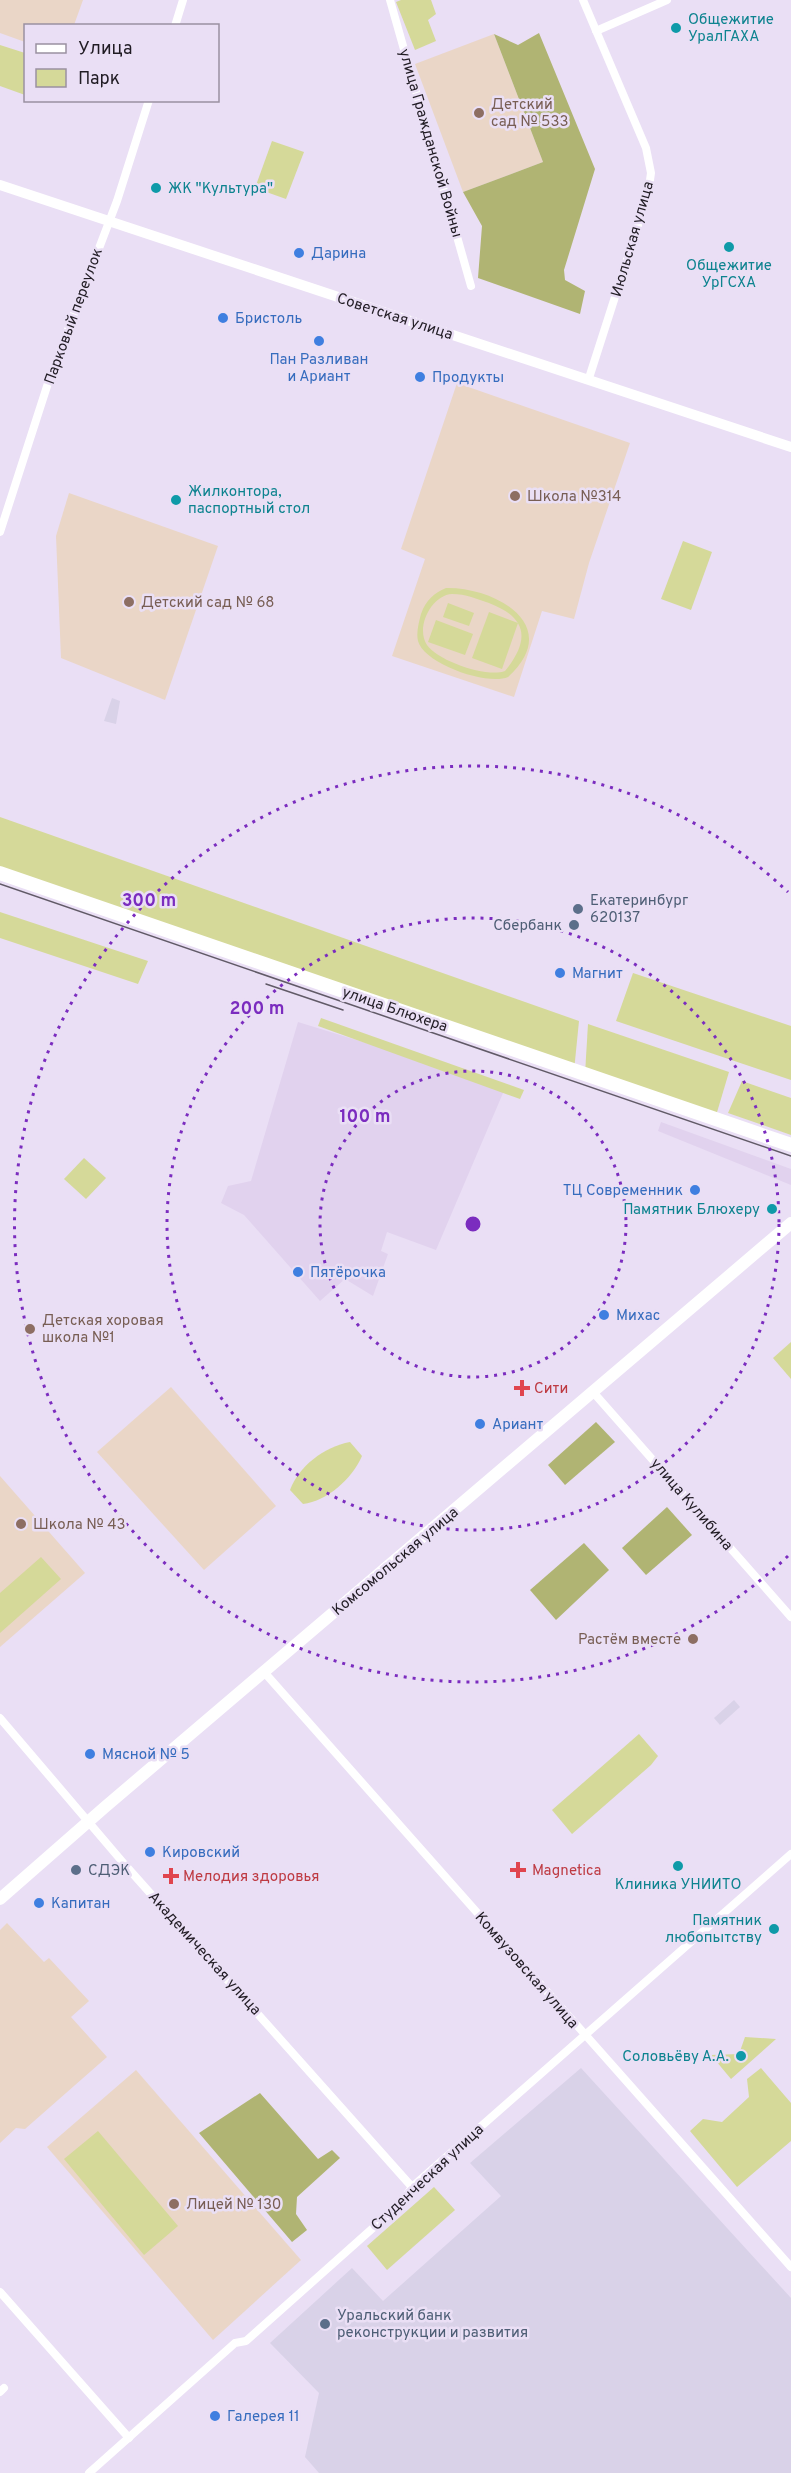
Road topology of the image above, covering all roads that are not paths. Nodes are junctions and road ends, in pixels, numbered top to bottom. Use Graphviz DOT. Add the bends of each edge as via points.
graph roads {
  1 [pos="183,0"];
  2 [pos="390,0"];
  3 [pos="583,0"];
  4 [pos="667,0"];
  5 [pos="176,24"];
  6 [pos="596,32"];
  7 [pos="148,102"];
  8 [pos="0,184"];
  9 [pos="109,222"];
  10 [pos="471,286"];
  11 [pos="589,378"];
  12 [pos="791,447"];
  13 [pos="0,532"];
  14 [pos="0,873"];
  15 [pos="791,1145"];
  16 [pos="791,1223"];
  17 [pos="593,1392"];
  18 [pos="791,1617"];
  19 [pos="264,1671"];
  20 [pos="0,1718"];
  21 [pos="89,1821"];
  22 [pos="791,1854"];
  23 [pos="0,1899"];
  24 [pos="586,2036"];
  25 [pos="412,2187"];
  26 [pos="791,2267"];
  27 [pos="0,2292"];
  28 [pos="129,2438"];
  29 [pos="89,2473"];
  1 -- 5 [label="street"];
  2 -- 10 [label="street, улица Гражданской Войны"];
  3 -- 6 [label="street, Июльская улица"];
  4 -- 6 [label="street"];
  6 -- 11 [label="street, Июльская улица" via="646,148 651,174"];
  7 -- 9 [label="street, Парковый переулок"];
  8 -- 9 [label="street, Советская улица"];
  9 -- 11 [label="street, Советская улица"];
  9 -- 13 [label="street, Парковый переулок" via="50,377"];
  11 -- 12 [label="street, Советская улица"];
  14 -- 15 [label="main road, улица Блюхера"];
  16 -- 17 [label="main road, Комсомольская улица"];
  17 -- 18 [label="street, улица Кулибина"];
  17 -- 19 [label="main road, Комсомольская улица"];
  19 -- 21 [label="main road, Комсомольская улица"];
  19 -- 24 [label="street, Комвузовская улица"];
  20 -- 21 [label="street, Академическая улица"];
  21 -- 23 [label="main road, Комсомольская улица"];
  21 -- 25 [label="street, Академическая улица"];
  22 -- 24 [label="street, Студенческая улица"];
  24 -- 25 [label="street, Студенческая улица"];
  24 -- 26 [label="street, Комвузовская улица"];
  25 -- 28 [label="street, Студенческая улица" via="396,2208"];
  27 -- 28 [label="street"];
  28 -- 29 [label="street, Студенческая улица"];
}
